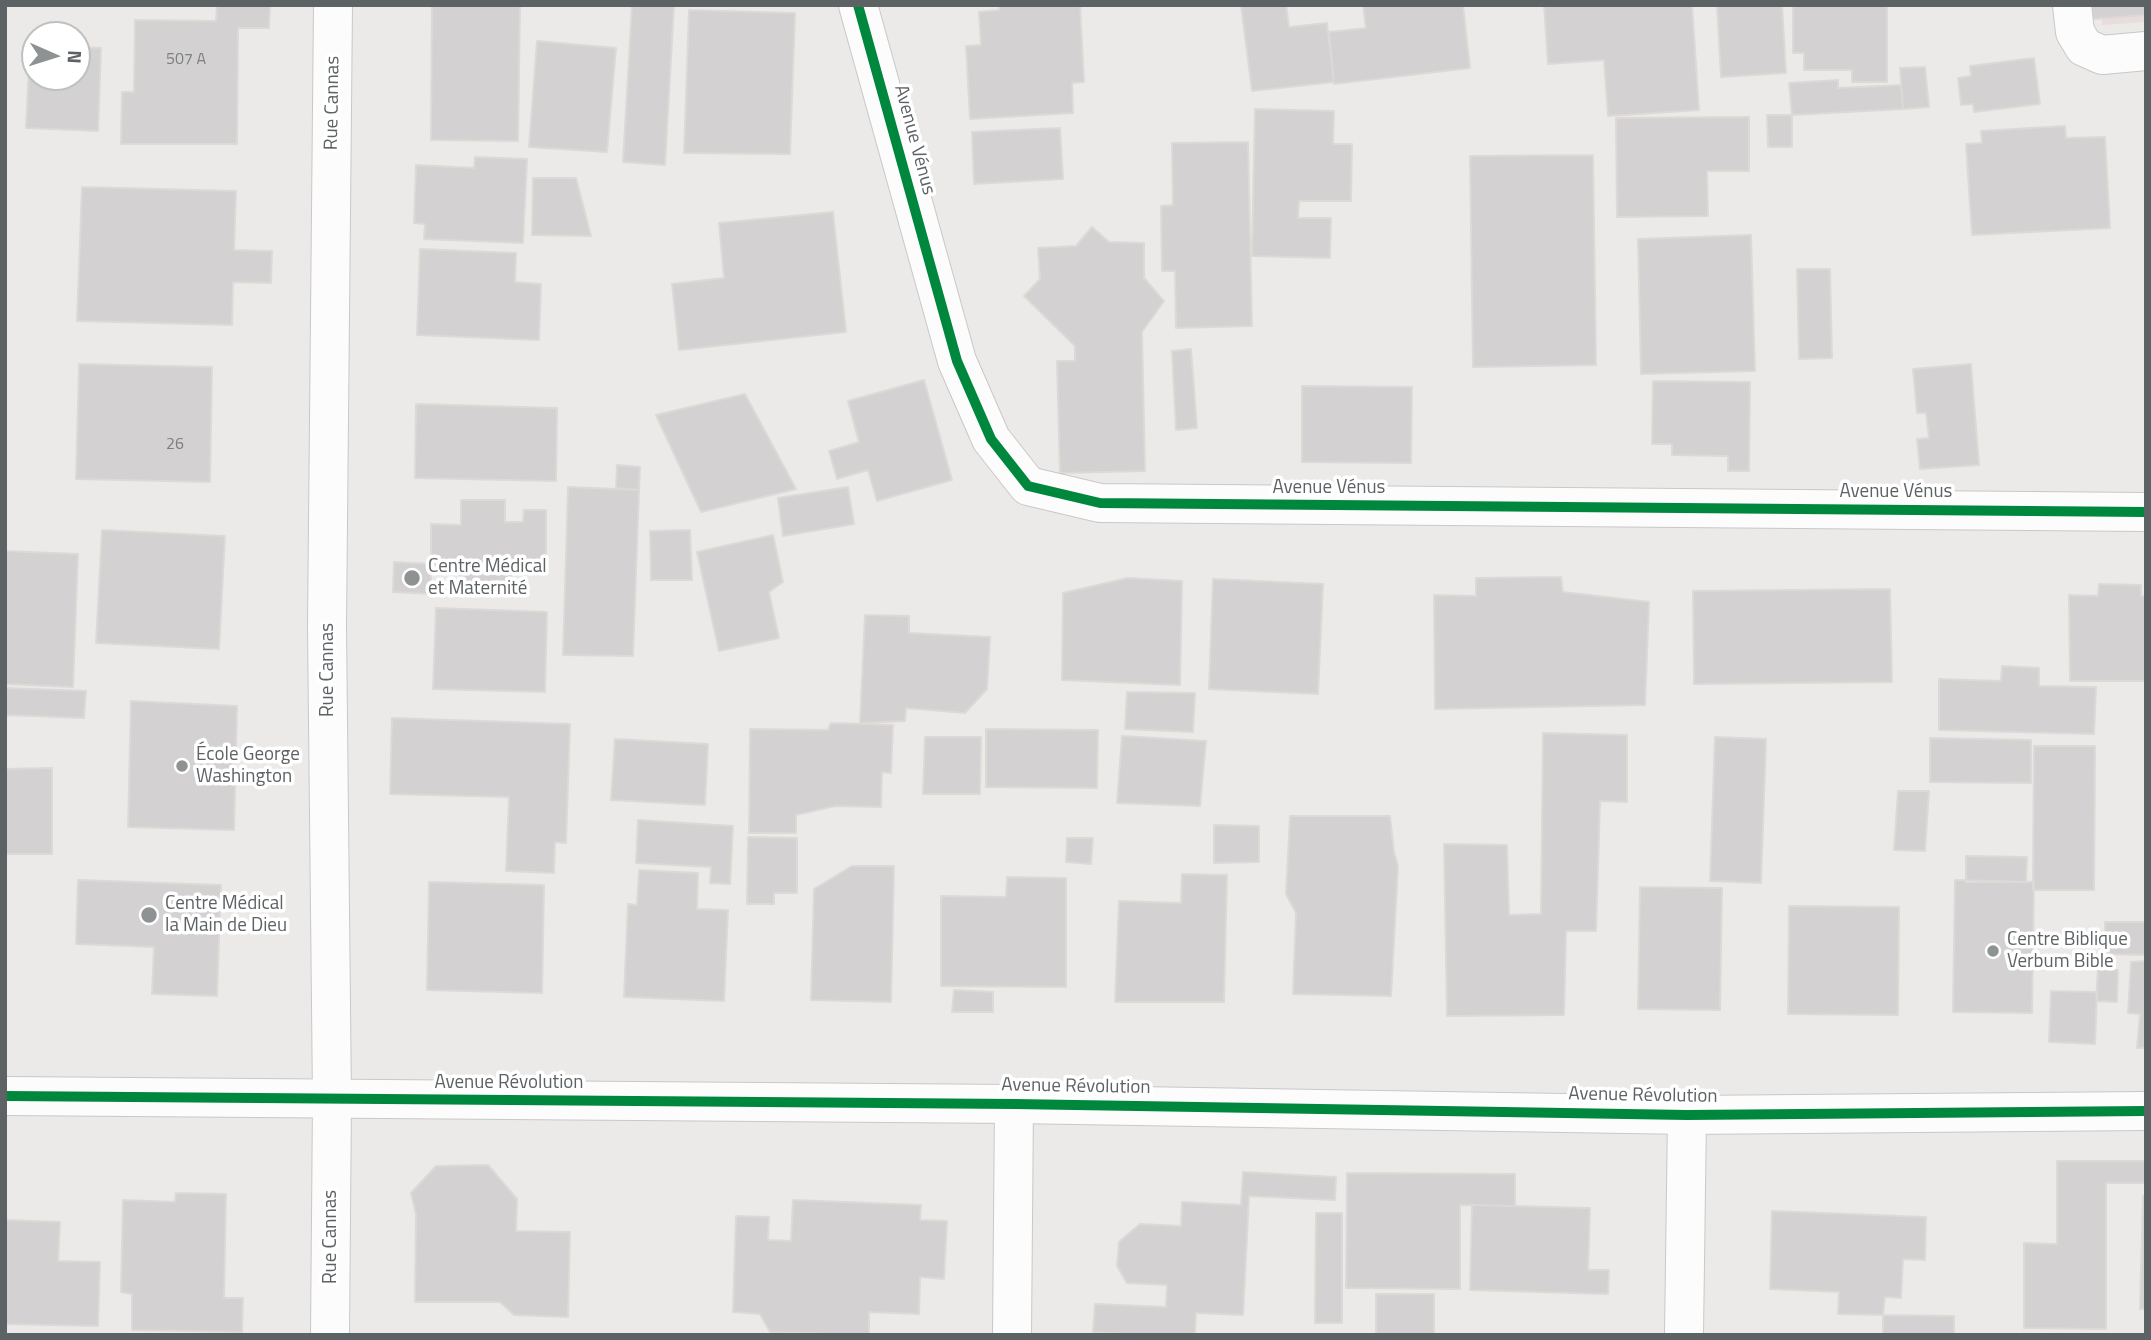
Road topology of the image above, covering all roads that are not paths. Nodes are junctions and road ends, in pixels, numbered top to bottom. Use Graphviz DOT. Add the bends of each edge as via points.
graph roads {
  1 [pos="334,5"];
  2 [pos="858,5"];
  3 [pos="2072,5"];
  4 [pos="2146,51"];
  5 [pos="2146,512"];
  6 [pos="5,1096"];
  7 [pos="332,1100"];
  8 [pos="1014,1104"];
  9 [pos="2146,1111"];
  10 [pos="1687,1115"];
  11 [pos="330,1335"];
  12 [pos="1012,1335"];
  13 [pos="1684,1335"];
  1 -- 7 [label="street, Rue Cannas" via="327,626"];
  2 -- 5 [label="street, Avenue Vénus" via="957,361 991,439 1028,486 1100,503"];
  3 -- 4 [label="street" via="2075,32 2084,47 2102,55"];
  6 -- 7 [label="street, Avenue Révolution"];
  7 -- 8 [label="street, Avenue Révolution"];
  7 -- 11 [label="street, Rue Cannas"];
  8 -- 10 [label="street, Avenue Révolution"];
  8 -- 12 [label="street"];
  9 -- 10 [label="street, Avenue Révolution"];
  10 -- 13 [label="street"];
}
